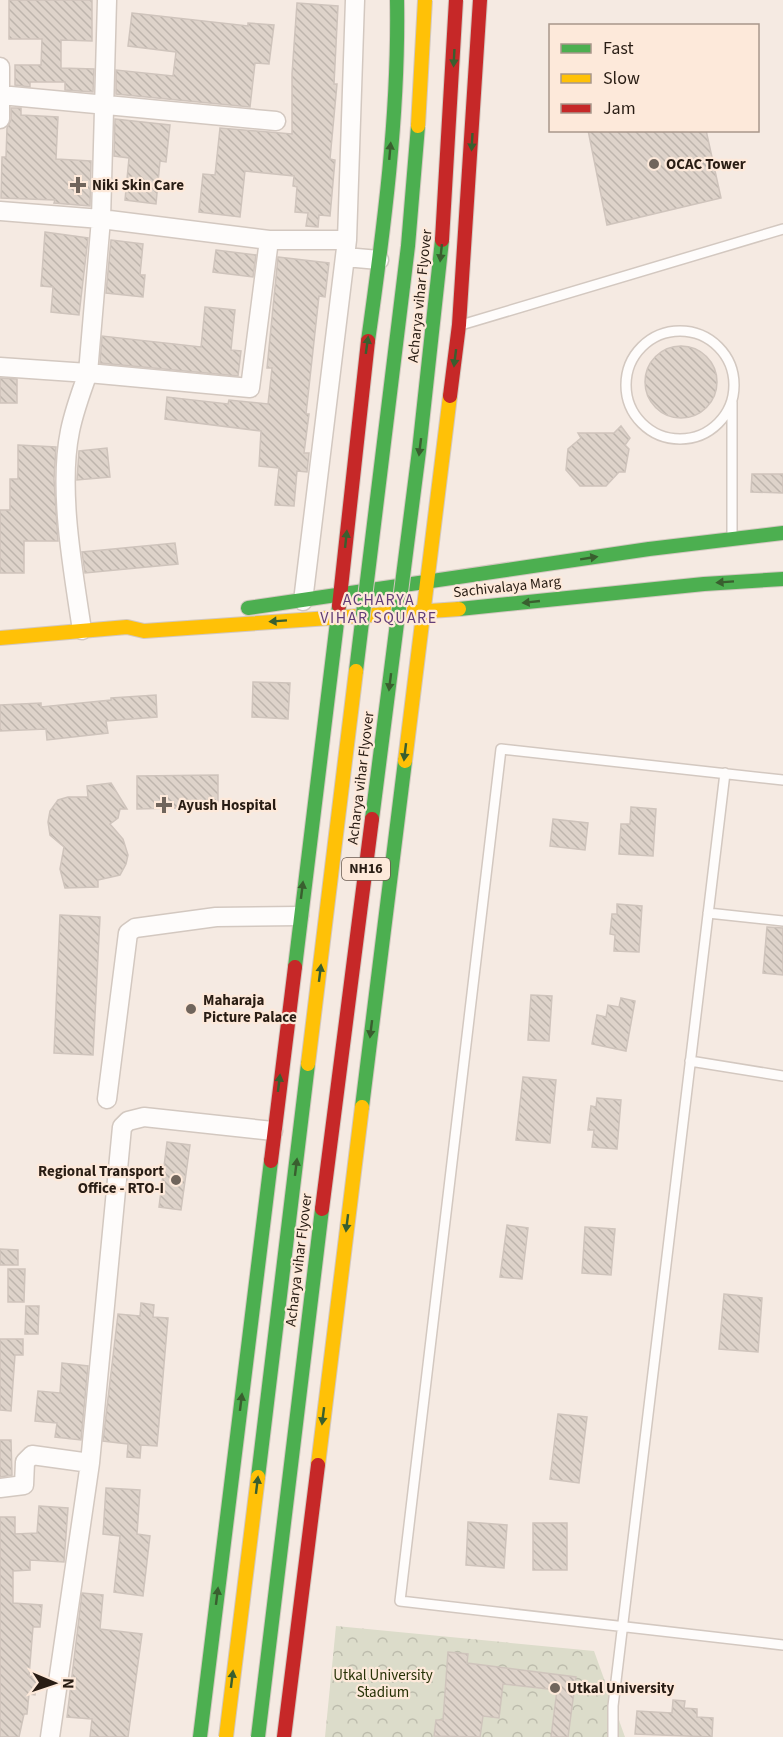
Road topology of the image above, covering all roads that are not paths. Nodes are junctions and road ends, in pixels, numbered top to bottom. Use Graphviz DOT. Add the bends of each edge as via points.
graph roads {
  1 [pos="107,0"];
  2 [pos="355,0"];
  3 [pos="397,0"];
  4 [pos="425,0"];
  5 [pos="456,0"];
  6 [pos="480,0"];
  7 [pos="0,67"];
  8 [pos="0,95"];
  9 [pos="104,107"];
  10 [pos="0,119"];
  11 [pos="276,121"];
  12 [pos="0,211"];
  13 [pos="101,219"];
  14 [pos="783,230"];
  15 [pos="269,240"];
  16 [pos="346,249"];
  17 [pos="379,260"];
  18 [pos="459,325"];
  19 [pos="0,367"];
  20 [pos="88,373"];
  21 [pos="732,397"];
  22 [pos="350,504"];
  23 [pos="783,533"];
  24 [pos="732,538"];
  25 [pos="433,540"];
  26 [pos="783,579"];
  27 [pos="428,582"];
  28 [pos="340,597"];
  29 [pos="303,601"];
  30 [pos="236,609"];
  31 [pos="425,611"];
  32 [pos="213,612"];
  33 [pos="337,618"];
  34 [pos="127,627"];
  35 [pos="81,630"];
  36 [pos="0,638"];
  37 [pos="418,649"];
  38 [pos="328,672"];
  39 [pos="725,773"];
  40 [pos="783,780"];
  41 [pos="708,913"];
  42 [pos="299,916"];
  43 [pos="783,921"];
  44 [pos="690,1061"];
  45 [pos="783,1076"];
  46 [pos="107,1099"];
  47 [pos="273,1131"];
  48 [pos="90,1463"];
  49 [pos="0,1488"];
  50 [pos="623,1627"];
  51 [pos="783,1645"];
  52 [pos="50,1737"];
  53 [pos="200,1737"];
  54 [pos="226,1737"];
  55 [pos="258,1737"];
  56 [pos="284,1737"];
  57 [pos="613,1737"];
  1 -- 9 [label="street"];
  2 -- 16 [label="street"];
  17 -- 3 [label="main road, one-way" via="398,60"];
  54 -- 4 [label="main road, Acharya vihar Flyover / NH16, one-way, bridge" via="408,246"];
  5 -- 55 [label="main road, Acharya vihar Flyover / NH16, one-way, bridge" via="445,213 419,451 302,1361"];
  6 -- 18 [label="main road, one-way"];
  7 -- 8 [label="street"];
  8 -- 9 [label="street"];
  8 -- 10 [label="street"];
  9 -- 11 [label="street"];
  9 -- 13 [label="street"];
  12 -- 13 [label="street"];
  13 -- 15 [label="street"];
  13 -- 20 [label="street"];
  14 -- 18 [label="lane"];
  15 -- 16 [label="street"];
  15 -- 20 [label="street" via="250,388"];
  16 -- 17 [label="street"];
  16 -- 29 [label="street"];
  22 -- 17 [label="main road, one-way"];
  18 -- 25 [label="main road, one-way"];
  19 -- 20 [label="street"];
  20 -- 35 [label="street" via="70,432 67,471 71,555"];
  21 -- 21 [label="lane" via="729,363 707,338 692,332 675,331 644,344 626,376 633,412 645,427 661,436 698,436 720,420"];
  21 -- 24 [label="lane"];
  22 -- 25 [label="main road" via="358,523 389,535"];
  28 -- 22 [label="main road, one-way"];
  23 -- 24 [label="main road"];
  27 -- 24 [label="main road, one-way"];
  25 -- 27 [label="main road"];
  26 -- 31 [label="main road, Sachivalaya Marg, one-way"];
  27 -- 28 [label="main road"];
  27 -- 31 [label="main road"];
  28 -- 29 [label="main road"];
  28 -- 33 [label="main road"];
  29 -- 30 [label="main road"];
  31 -- 33 [label="main road, Sachivalaya Marg"];
  31 -- 37 [label="main road"];
  32 -- 34 [label="main road, Sachivalaya Marg" via="140,620"];
  33 -- 34 [label="main road, Sachivalaya Marg, one-way" via="144,631"];
  33 -- 38 [label="main road"];
  34 -- 35 [label="main road, Sachivalaya Marg"];
  35 -- 36 [label="main road, Sachivalaya Marg"];
  37 -- 38 [label="main road" via="346,664"];
  37 -- 56 [label="main road, one-way"];
  42 -- 38 [label="main road, one-way"];
  39 -- 40 [label="lane"];
  39 -- 41 [label="lane"];
  39 -- 50 [label="lane" via="501,749 432,1324 400,1601"];
  41 -- 43 [label="lane"];
  41 -- 44 [label="lane"];
  42 -- 46 [label="street" via="216,917 135,928 128,933"];
  47 -- 42 [label="main road, one-way"];
  44 -- 45 [label="lane"];
  44 -- 50 [label="lane"];
  47 -- 48 [label="street" via="144,1117 122,1127"];
  53 -- 47 [label="main road, one-way"];
  48 -- 49 [label="street" via="32,1455 26,1462 24,1485"];
  48 -- 52 [label="street"];
  50 -- 51 [label="lane"];
  50 -- 57 [label="lane"];
}
